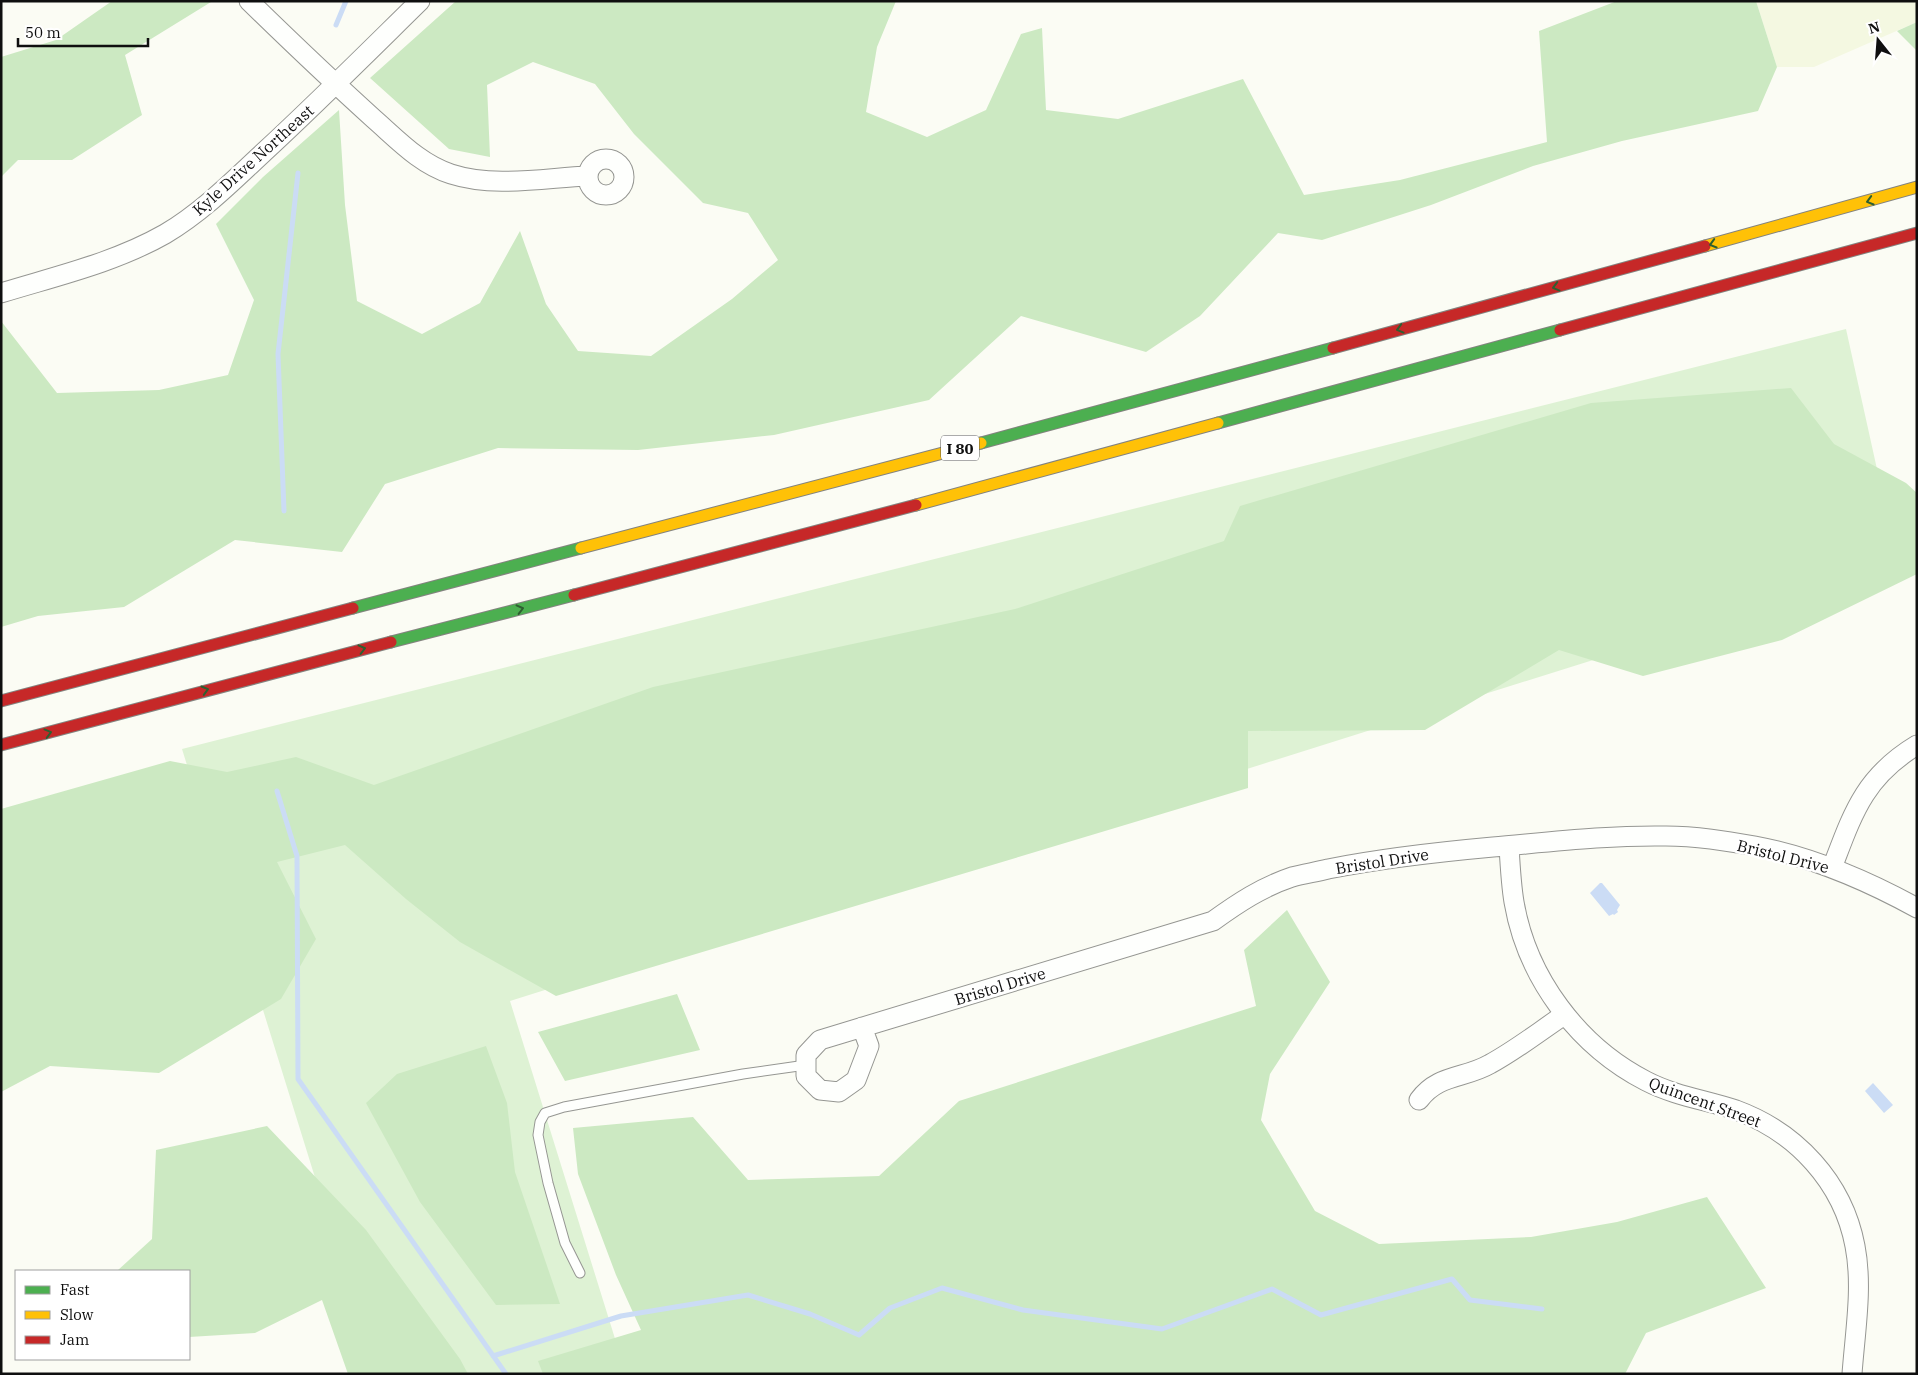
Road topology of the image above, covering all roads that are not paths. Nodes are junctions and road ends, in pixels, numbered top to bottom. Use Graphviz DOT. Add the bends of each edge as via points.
graph roads {
  1 [pos="249,1"];
  2 [pos="420,1"];
  3 [pos="335,84"];
  4 [pos="588,176"];
  5 [pos="1917,188"];
  6 [pos="1917,233"];
  7 [pos="1,293"];
  8 [pos="1,701"];
  9 [pos="1,745"];
  10 [pos="1917,745"];
  11 [pos="1509,846"];
  12 [pos="1832,868"];
  13 [pos="1917,908"];
  14 [pos="1564,1015"];
  15 [pos="862,1027"];
  16 [pos="806,1065"];
  17 [pos="1419,1100"];
  18 [pos="580,1272"];
  19 [pos="1852,1374"];
  1 -- 3 [label="street"];
  2 -- 3 [label="street, Kyle Drive Northeast"];
  3 -- 4 [label="street" via="416,156 453,175 495,181"];
  3 -- 7 [label="street, Kyle Drive Northeast" via="203,208 166,233 105,261"];
  5 -- 8 [label="highway, I 80, one-way" via="737,508"];
  9 -- 6 [label="highway, one-way" via="747,550"];
  10 -- 12 [label="street" via="1894,761 1871,784 1855,810"];
  11 -- 12 [label="street, Bristol Drive" via="1623,837 1703,838 1757,846"];
  11 -- 14 [label="street, Quincent Street" via="1514,902 1522,935 1546,989"];
  11 -- 15 [label="street, Bristol Drive" via="1425,854 1292,877 1237,903 1213,921"];
  12 -- 13 [label="street, Bristol Drive"];
  14 -- 17 [label="street" via="1489,1065 1437,1083"];
  14 -- 19 [label="street, Quincent Street" via="1590,1042 1646,1081 1678,1095 1735,1110 1789,1138 1827,1178 1849,1222 1855,1245 1858,1296"];
  15 -- 16 [label="street, Bristol Drive" via="820,1040 806,1055"];
  15 -- 16 [label="street" via="869,1046 856,1080 839,1092 820,1090 806,1076"];
  16 -- 18 [label="lane" via="743,1074 545,1113 538,1135 548,1183 565,1243"];
}
